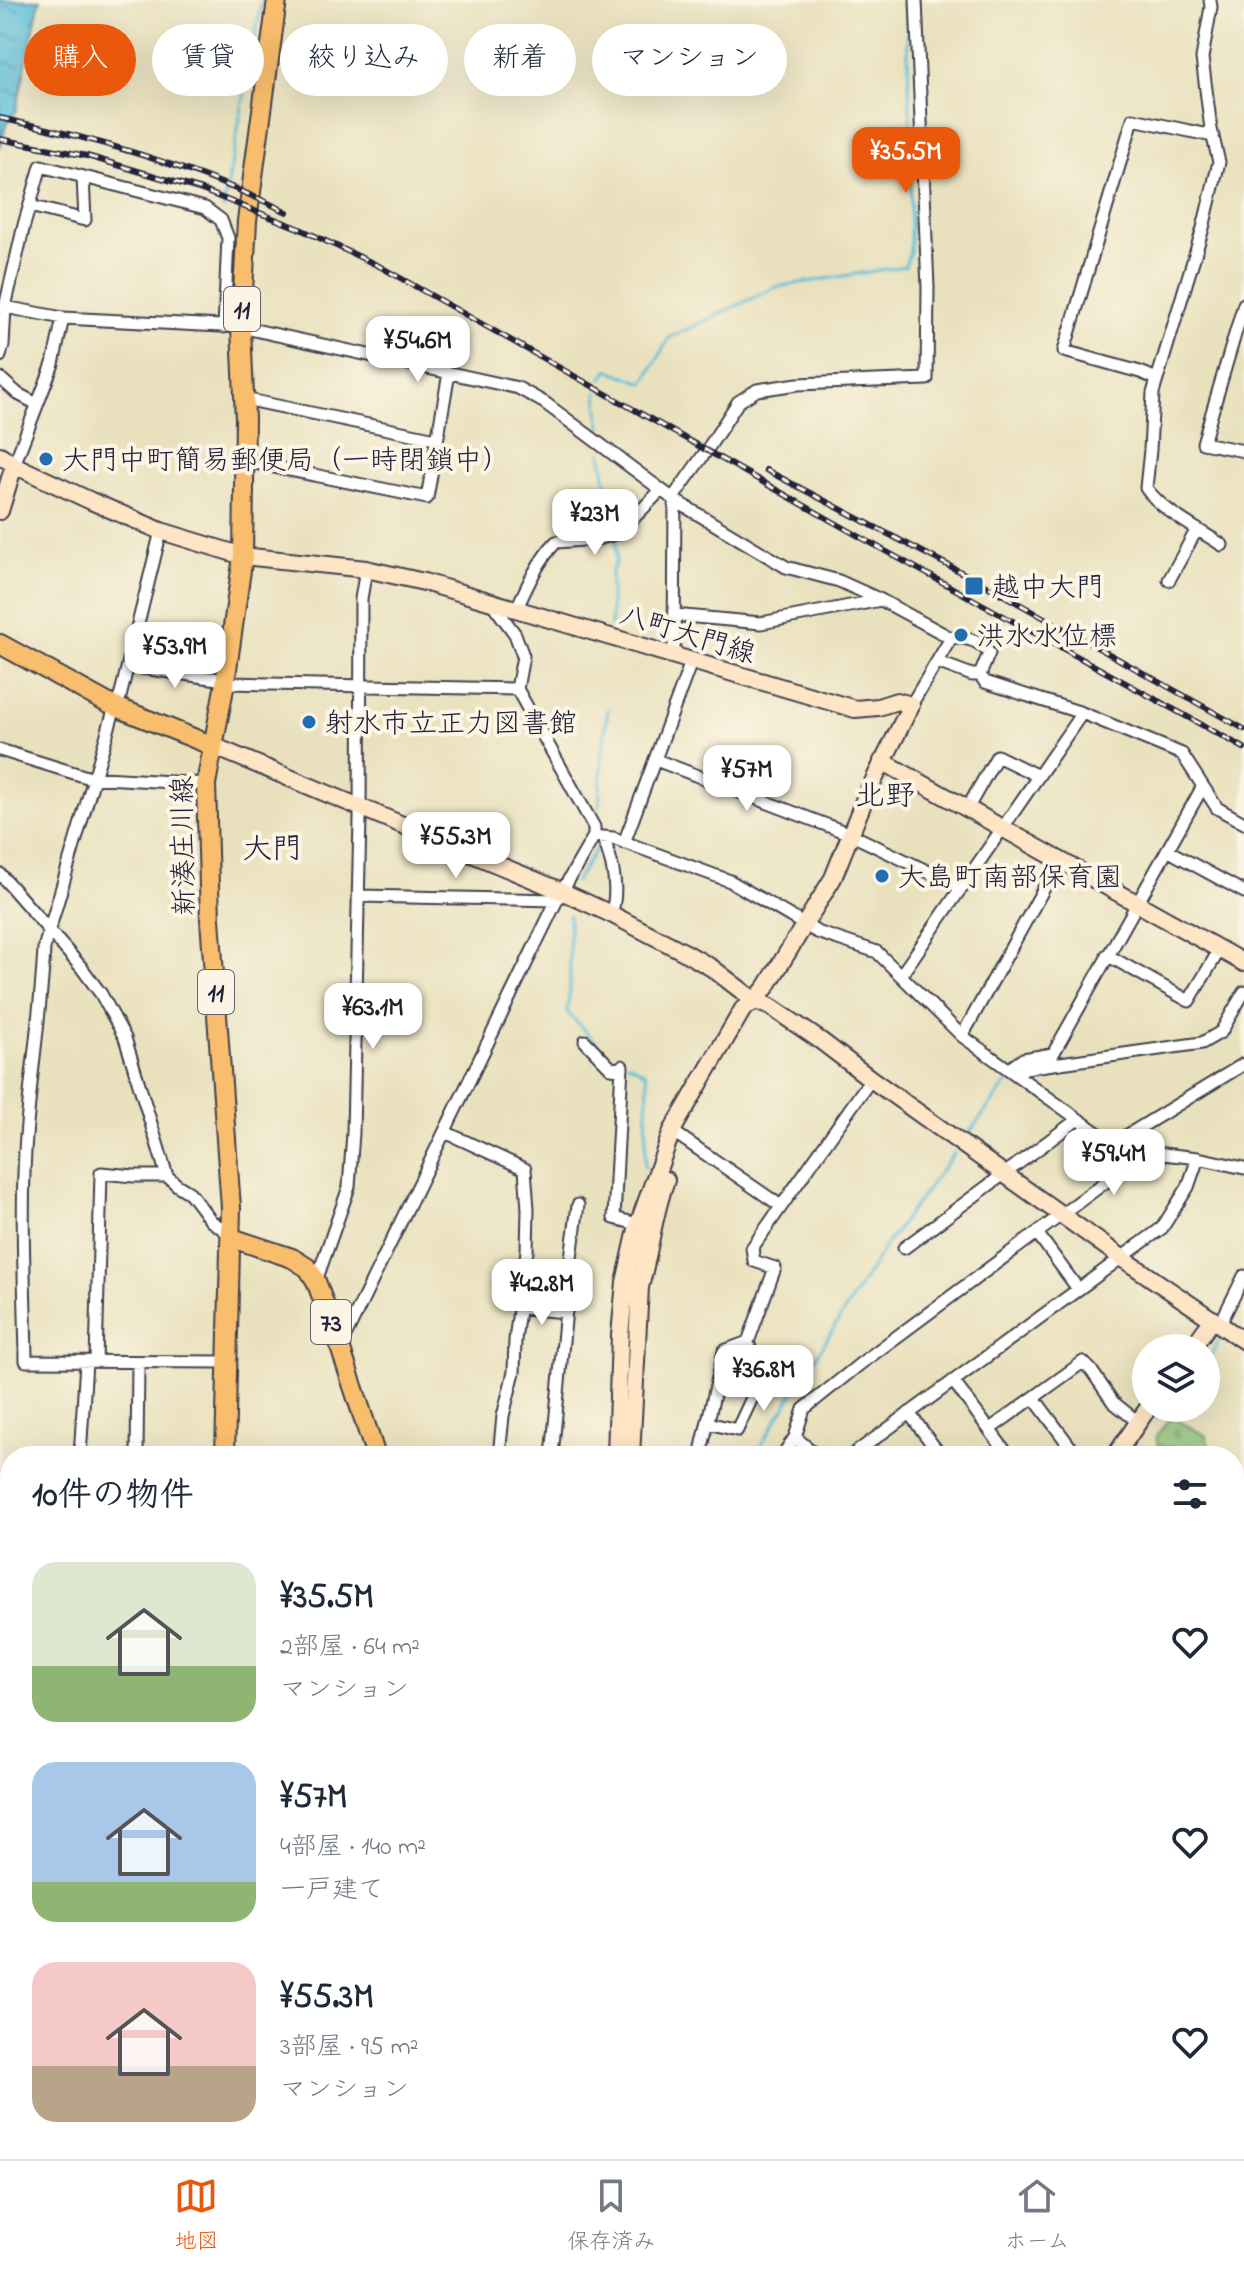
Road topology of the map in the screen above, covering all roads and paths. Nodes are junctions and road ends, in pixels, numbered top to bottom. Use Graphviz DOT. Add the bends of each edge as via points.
graph roads {
  1 [pos="277,0"];
  2 [pos="926,0"];
  3 [pos="1210,0"];
  4 [pos="916,6"];
  5 [pos="1213,136"];
  6 [pos="83,177"];
  7 [pos="30,206"];
  8 [pos="5,307"];
  9 [pos="1244,308"];
  10 [pos="63,318"];
  11 [pos="2,326"];
  12 [pos="232,327"];
  13 [pos="0,356"];
  14 [pos="449,373"];
  15 [pos="0,378"];
  16 [pos="1157,379"];
  17 [pos="244,399"];
  18 [pos="37,404"];
  19 [pos="436,439"];
  20 [pos="1244,451"];
  21 [pos="7,460"];
  22 [pos="245,461"];
  23 [pos="661,490"];
  24 [pos="676,501"];
  25 [pos="0,511"];
  26 [pos="1197,529"];
  27 [pos="161,531"];
  28 [pos="1222,545"];
  29 [pos="243,556"];
  30 [pos="366,569"];
  31 [pos="1169,580"];
  32 [pos="881,600"];
  33 [pos="492,603"];
  34 [pos="516,610"];
  35 [pos="674,615"];
  36 [pos="951,638"];
  37 [pos="0,644"];
  38 [pos="674,656"];
  39 [pos="691,662"];
  40 [pos="937,662"];
  41 [pos="129,666"];
  42 [pos="980,675"];
  43 [pos="225,681"];
  44 [pos="362,687"];
  45 [pos="517,689"];
  46 [pos="911,705"];
  47 [pos="115,707"];
  48 [pos="1082,713"];
  49 [pos="213,746"];
  50 [pos="0,750"];
  51 [pos="656,760"];
  52 [pos="882,761"];
  53 [pos="1038,776"];
  54 [pos="95,779"];
  55 [pos="206,784"];
  56 [pos="1202,788"];
  57 [pos="360,808"];
  58 [pos="967,809"];
  59 [pos="1244,823"];
  60 [pos="1003,829"];
  61 [pos="850,834"];
  62 [pos="599,837"];
  63 [pos="624,843"];
  64 [pos="1167,850"];
  65 [pos="1059,861"];
  66 [pos="0,874"];
  67 [pos="962,888"];
  68 [pos="1244,892"];
  69 [pos="559,895"];
  70 [pos="359,896"];
  71 [pos="1137,904"];
  72 [pos="611,914"];
  73 [pos="805,925"];
  74 [pos="48,930"];
  75 [pos="1220,949"];
  76 [pos="1107,955"];
  77 [pos="1244,963"];
  78 [pos="901,975"];
  79 [pos="1244,992"];
  80 [pos="755,1001"];
  81 [pos="962,1036"];
  82 [pos="585,1041"];
  83 [pos="1244,1064"];
  84 [pos="1014,1073"];
  85 [pos="871,1079"];
  86 [pos="1077,1120"];
  87 [pos="445,1132"];
  88 [pos="676,1134"];
  89 [pos="1113,1144"];
  90 [pos="1146,1152"];
  91 [pos="1198,1158"];
  92 [pos="1244,1168"];
  93 [pos="1003,1173"];
  94 [pos="167,1176"];
  95 [pos="578,1205"];
  96 [pos="781,1206"];
  97 [pos="1062,1214"];
  98 [pos="645,1226"];
  99 [pos="1037,1233"];
  100 [pos="232,1238"];
  101 [pos="904,1248"];
  102 [pos="1122,1258"];
  103 [pos="1244,1276"];
  104 [pos="316,1281"];
  105 [pos="1078,1289"];
  106 [pos="520,1308"];
  107 [pos="566,1312"];
  108 [pos="1217,1322"];
  109 [pos="1205,1334"];
  110 [pos="1244,1341"];
  111 [pos="748,1342"];
  112 [pos="340,1347"];
  113 [pos="91,1361"];
  114 [pos="138,1362"];
  115 [pos="228,1362"];
  116 [pos="953,1381"];
  117 [pos="1034,1398"];
  118 [pos="1132,1410"];
  119 [pos="909,1413"];
  120 [pos="1138,1422"];
  121 [pos="708,1423"];
  122 [pos="990,1429"];
  123 [pos="795,1437"];
  124 [pos="867,1445"];
  125 [pos="81,1446"];
  126 [pos="137,1446"];
  127 [pos="225,1446"];
  128 [pos="373,1446"];
  129 [pos="500,1446"];
  130 [pos="553,1446"];
  131 [pos="616,1446"];
  132 [pos="632,1446"];
  133 [pos="702,1446"];
  134 [pos="789,1446"];
  135 [pos="805,1446"];
  136 [pos="934,1446"];
  137 [pos="1002,1446"];
  138 [pos="1070,1446"];
  139 [pos="1122,1446"];
  1 -- 12 [label="main road, 新湊庄川線 / 11"];
  2 -- 4 [label="street"];
  3 -- 5 [label="street" via="1202,58"];
  4 -- 24 [label="street" via="927,379 757,390 738,402 675,495"];
  5 -- 16 [label="street" via="1219,162"];
  5 -- 16 [label="street" via="1133,119 1064,351"];
  6 -- 7 [label="street" via="41,166"];
  6 -- 7 [label="street" via="85,220"];
  6 -- 12 [label="street" via="205,208 221,220 228,238"];
  7 -- 8 [label="street"];
  8 -- 10 [label="street"];
  8 -- 11 [label="street"];
  9 -- 20 [label="street" via="1203,443"];
  10 -- 12 [label="street"];
  10 -- 18 [label="street"];
  11 -- 13 [label="street"];
  12 -- 14 [label="street"];
  12 -- 17 [label="main road, 新湊庄川線 / 11"];
  14 -- 19 [label="street"];
  14 -- 23 [label="street" via="532,395"];
  15 -- 18 [label="street"];
  16 -- 26 [label="street" via="1146,488"];
  17 -- 19 [label="street"];
  17 -- 22 [label="main road, 新湊庄川線 / 11"];
  18 -- 21 [label="street"];
  19 -- 22 [label="street" via="427,498"];
  21 -- 25 [label="street"];
  21 -- 27 [label="street, 八町大門線"];
  22 -- 29 [label="main road, 新湊庄川線 / 11"];
  23 -- 24 [label="street"];
  23 -- 34 [label="street" via="619,533 556,542"];
  24 -- 32 [label="street" via="786,567 839,581"];
  24 -- 35 [label="street"];
  26 -- 28 [label="street"];
  26 -- 31 [label="street"];
  27 -- 29 [label="street, 八町大門線"];
  27 -- 41 [label="street"];
  29 -- 30 [label="street, 八町大門線"];
  29 -- 43 [label="main road, 新湊庄川線 / 11"];
  30 -- 33 [label="street, 八町大門線"];
  30 -- 44 [label="street"];
  32 -- 35 [label="street" via="761,623"];
  32 -- 36 [label="street"];
  33 -- 34 [label="street, 八町大門線"];
  33 -- 45 [label="street" via="515,634 523,656"];
  34 -- 38 [label="street, 八町大門線"];
  35 -- 38 [label="street"];
  36 -- 40 [label="street"];
  36 -- 42 [label="street" via="982,644 989,653"];
  37 -- 47 [label="main road"];
  38 -- 39 [label="street, 八町大門線"];
  39 -- 46 [label="street, 八町大門線" via="855,709 897,701"];
  39 -- 51 [label="street"];
  40 -- 42 [label="street"];
  40 -- 46 [label="street"];
  41 -- 43 [label="street"];
  41 -- 47 [label="street"];
  42 -- 48 [label="street" via="985,682"];
  43 -- 44 [label="street"];
  43 -- 49 [label="main road, 新湊庄川線 / 11"];
  44 -- 45 [label="street"];
  44 -- 57 [label="street"];
  45 -- 62 [label="street"];
  46 -- 52 [label="street"];
  47 -- 49 [label="main road"];
  47 -- 54 [label="street"];
  48 -- 53 [label="street"];
  48 -- 56 [label="street" via="1182,754"];
  49 -- 55 [label="main road, 新湊庄川線 / 11"];
  49 -- 57 [label="street"];
  50 -- 54 [label="street"];
  51 -- 61 [label="street"];
  51 -- 63 [label="street"];
  52 -- 58 [label="street"];
  52 -- 61 [label="street"];
  53 -- 58 [label="street" via="997,756"];
  53 -- 60 [label="street"];
  54 -- 55 [label="street"];
  54 -- 74 [label="street"];
  55 -- 100 [label="main road, 新湊庄川線 / 11"];
  56 -- 59 [label="street" via="1217,808"];
  56 -- 64 [label="street"];
  57 -- 69 [label="street"];
  57 -- 70 [label="street"];
  58 -- 60 [label="street"];
  60 -- 65 [label="street"];
  60 -- 67 [label="street"];
  61 -- 67 [label="street"];
  61 -- 73 [label="street" via="833,878"];
  62 -- 63 [label="street"];
  62 -- 69 [label="street"];
  62 -- 72 [label="street" via="613,862"];
  63 -- 73 [label="street" via="730,881"];
  64 -- 68 [label="street"];
  64 -- 71 [label="street"];
  65 -- 71 [label="street"];
  65 -- 81 [label="street"];
  66 -- 74 [label="street"];
  67 -- 78 [label="street"];
  69 -- 70 [label="street"];
  69 -- 72 [label="street"];
  69 -- 87 [label="street"];
  70 -- 104 [label="street" via="349,1187"];
  71 -- 75 [label="street"];
  71 -- 76 [label="street"];
  72 -- 80 [label="street" via="712,968"];
  73 -- 78 [label="street" via="877,952"];
  73 -- 80 [label="street"];
  74 -- 94 [label="street" via="101,994 125,1038"];
  74 -- 113 [label="street" via="28,1095 26,1361"];
  75 -- 76 [label="street" via="1189,1001"];
  75 -- 77 [label="street"];
  76 -- 84 [label="street" via="1053,1054 1023,1059"];
  78 -- 81 [label="street"];
  79 -- 84 [label="street" via="1221,1032 1202,1043"];
  80 -- 85 [label="street"];
  80 -- 88 [label="street" via="752,1016"];
  81 -- 84 [label="street"];
  82 -- 98 [label="street" via="611,1068 622,1068 614,1218"];
  83 -- 89 [label="street"];
  84 -- 86 [label="street"];
  85 -- 93 [label="street"];
  85 -- 96 [label="street"];
  86 -- 89 [label="street"];
  86 -- 93 [label="street"];
  87 -- 106 [label="street" via="525,1169 527,1251"];
  87 -- 112 [label="street"];
  88 -- 96 [label="street"];
  88 -- 98 [label="street" via="660,1196"];
  89 -- 90 [label="street"];
  90 -- 91 [label="street"];
  90 -- 97 [label="street"];
  91 -- 92 [label="street"];
  91 -- 102 [label="street" via="1188,1187 1162,1228"];
  93 -- 97 [label="street"];
  93 -- 101 [label="street"];
  94 -- 100 [label="street"];
  94 -- 113 [label="street" via="101,1173"];
  95 -- 107 [label="street"];
  96 -- 111 [label="street" via="752,1248 754,1261 775,1268"];
  97 -- 99 [label="street"];
  97 -- 102 [label="street"];
  98 -- 131 [label="street" via="623,1295"];
  98 -- 132 [label="street" via="647,1262 640,1287"];
  99 -- 105 [label="street"];
  99 -- 123 [label="street" via="804,1409"];
  100 -- 104 [label="main road, 73" via="292,1258"];
  100 -- 115 [label="main road, 新湊庄川線 / 11"];
  102 -- 105 [label="street"];
  102 -- 108 [label="street"];
  103 -- 108 [label="street"];
  104 -- 112 [label="main road, 73"];
  105 -- 116 [label="street"];
  106 -- 107 [label="street"];
  106 -- 129 [label="street"];
  107 -- 130 [label="street"];
  108 -- 109 [label="street"];
  108 -- 110 [label="street"];
  111 -- 121 [label="street" via="724,1351"];
  111 -- 121 [label="street" via="758,1385 737,1430"];
  112 -- 128 [label="main road, 73"];
  113 -- 114 [label="street"];
  113 -- 125 [label="street"];
  114 -- 115 [label="street"];
  114 -- 126 [label="street"];
  115 -- 127 [label="main road, 新湊庄川線 / 11"];
  116 -- 119 [label="street"];
  116 -- 122 [label="street"];
  117 -- 118 [label="street" via="1083,1362 1113,1402"];
  117 -- 122 [label="street"];
  117 -- 138 [label="street"];
  119 -- 124 [label="street"];
  119 -- 136 [label="street"];
  120 -- 139 [label="street"];
  121 -- 133 [label="street"];
  122 -- 137 [label="street"];
  123 -- 134 [label="street"];
  123 -- 135 [label="street"];
}
